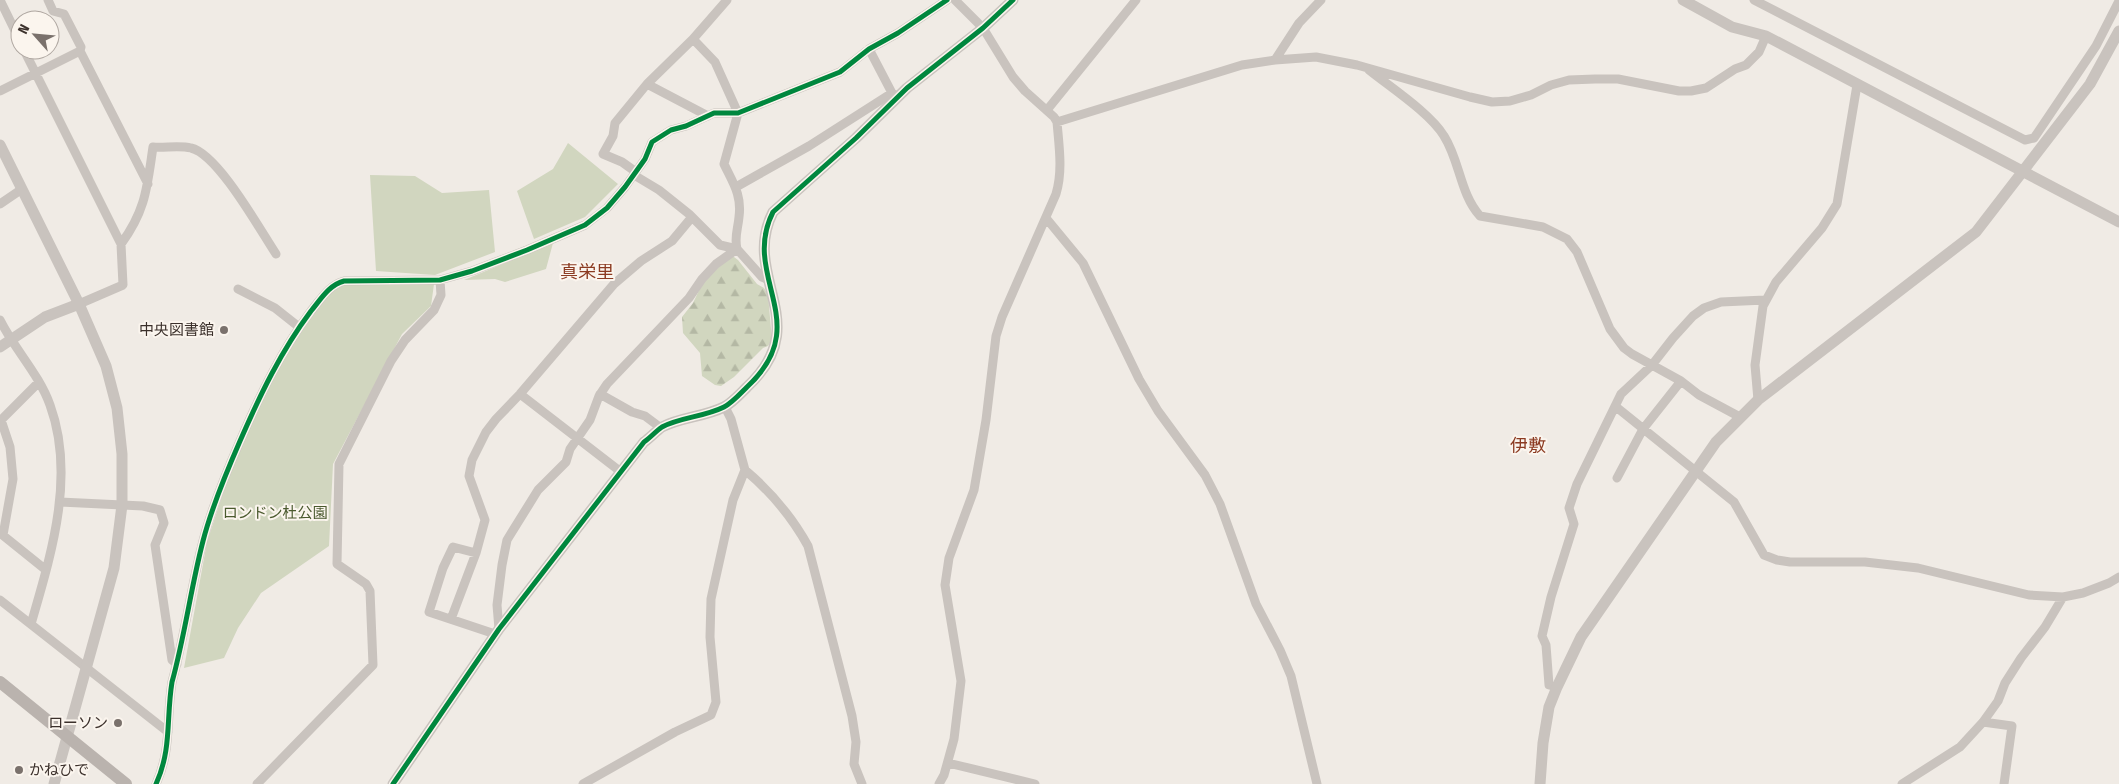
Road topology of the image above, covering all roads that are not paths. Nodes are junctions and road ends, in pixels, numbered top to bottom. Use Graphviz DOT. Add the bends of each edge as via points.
graph roads {
  1 [pos="0,0"];
  2 [pos="48,0"];
  3 [pos="727,0"];
  4 [pos="947,0"];
  5 [pos="954,0"];
  6 [pos="1013,0"];
  7 [pos="1136,0"];
  8 [pos="1322,0"];
  9 [pos="1683,0"];
  10 [pos="1754,0"];
  11 [pos="2119,1"];
  12 [pos="10,20"];
  13 [pos="982,28"];
  14 [pos="2119,31"];
  15 [pos="1766,36"];
  16 [pos="693,39"];
  17 [pos="868,49"];
  18 [pos="80,51"];
  19 [pos="29,60"];
  20 [pos="1276,60"];
  21 [pos="1366,68"];
  22 [pos="36,74"];
  23 [pos="647,84"];
  24 [pos="1858,85"];
  25 [pos="0,91"];
  26 [pos="895,95"];
  27 [pos="1047,110"];
  28 [pos="738,113"];
  29 [pos="708,116"];
  30 [pos="1057,122"];
  31 [pos="0,145"];
  32 [pos="2025,171"];
  33 [pos="635,173"];
  34 [pos="148,184"];
  35 [pos="736,188"];
  36 [pos="22,189"];
  37 [pos="0,204"];
  38 [pos="692,217"];
  39 [pos="1046,218"];
  40 [pos="2119,222"];
  41 [pos="122,244"];
  42 [pos="737,249"];
  43 [pos="276,254"];
  44 [pos="440,280"];
  45 [pos="769,280"];
  46 [pos="238,289"];
  47 [pos="1766,300"];
  48 [pos="79,304"];
  49 [pos="0,320"];
  50 [pos="299,327"];
  51 [pos="11,338"];
  52 [pos="0,347"];
  53 [pos="1652,365"];
  54 [pos="1681,381"];
  55 [pos="39,382"];
  56 [pos="520,394"];
  57 [pos="600,394"];
  58 [pos="1758,400"];
  59 [pos="1615,406"];
  60 [pos="725,407"];
  61 [pos="1740,417"];
  62 [pos="1,421"];
  63 [pos="661,428"];
  64 [pos="1643,429"];
  65 [pos="578,439"];
  66 [pos="745,470"];
  67 [pos="1696,471"];
  68 [pos="620,472"];
  69 [pos="1617,478"];
  70 [pos="60,502"];
  71 [pos="122,505"];
  72 [pos="1,534"];
  73 [pos="476,553"];
  74 [pos="46,570"];
  75 [pos="2119,577"];
  76 [pos="2063,597"];
  77 [pos="0,600"];
  78 [pos="451,619"];
  79 [pos="31,624"];
  80 [pos="497,631"];
  81 [pos="177,664"];
  82 [pos="86,669"];
  83 [pos="0,682"];
  84 [pos="1557,687"];
  85 [pos="1983,722"];
  86 [pos="168,732"];
  87 [pos="67,736"];
  88 [pos="948,763"];
  89 [pos="54,784"];
  90 [pos="126,784"];
  91 [pos="156,784"];
  92 [pos="257,784"];
  93 [pos="393,784"];
  94 [pos="582,784"];
  95 [pos="862,784"];
  96 [pos="939,784"];
  97 [pos="1035,784"];
  98 [pos="1317,784"];
  99 [pos="1540,784"];
  100 [pos="1902,784"];
  101 [pos="2004,784"];
  1 -- 12 [label="street"];
  2 -- 18 [label="street" via="52,11 64,14 81,47"];
  3 -- 16 [label="street"];
  4 -- 17 [label="street"];
  5 -- 13 [label="street"];
  6 -- 13 [label="street"];
  7 -- 27 [label="street"];
  8 -- 20 [label="street" via="1299,23"];
  9 -- 15 [label="street" via="1732,27"];
  10 -- 11 [label="street" via="2025,140 2034,138 2096,46"];
  13 -- 26 [label="street"];
  13 -- 27 [label="street" via="1014,77"];
  14 -- 32 [label="street" via="2090,84"];
  15 -- 21 [label="street" via="1759,52 1746,65 1706,88 1692,91 1618,79 1569,80 1510,101 1492,102"];
  15 -- 24 [label="street"];
  16 -- 23 [label="street"];
  16 -- 28 [label="street" via="715,62"];
  17 -- 26 [label="street"];
  17 -- 28 [label="street" via="840,72"];
  18 -- 22 [label="street"];
  18 -- 34 [label="street"];
  19 -- 22 [label="street"];
  20 -- 21 [label="street" via="1334,59"];
  20 -- 30 [label="street" via="1242,65"];
  21 -- 53 [label="street" via="1440,130 1450,147 1465,190 1480,216 1543,227 1567,239 1578,252 1610,329 1624,348"];
  22 -- 25 [label="street"];
  22 -- 41 [label="street"];
  23 -- 29 [label="street"];
  23 -- 33 [label="street" via="615,124 603,154 622,162"];
  24 -- 32 [label="street"];
  24 -- 47 [label="street" via="1837,204 1822,228 1776,282"];
  26 -- 35 [label="street"];
  26 -- 45 [label="street" via="856,138 772,212 764,238"];
  27 -- 30 [label="street"];
  28 -- 29 [label="street"];
  28 -- 35 [label="street" via="724,164"];
  29 -- 33 [label="street" via="671,130 652,142"];
  30 -- 39 [label="street" via="1059,184"];
  31 -- 36 [label="street"];
  32 -- 40 [label="street"];
  32 -- 58 [label="street" via="1976,232"];
  33 -- 38 [label="street"];
  33 -- 44 [label="street" via="607,208 585,225 527,250"];
  34 -- 41 [label="street" via="135,225"];
  34 -- 43 [label="street" via="153,147 192,148 208,156"];
  35 -- 42 [label="street" via="739,194 739,217 734,238"];
  36 -- 37 [label="street"];
  36 -- 48 [label="street"];
  38 -- 42 [label="street" via="720,245"];
  38 -- 56 [label="street" via="672,241 614,284"];
  39 -- 88 [label="street" via="996,336 974,490 949,558 945,585 961,681"];
  39 -- 98 [label="street" via="1083,263 1139,379 1205,475 1220,504 1256,604 1290,676"];
  41 -- 48 [label="street" via="123,285"];
  42 -- 45 [label="street" via="762,277"];
  42 -- 57 [label="street" via="716,264 690,298"];
  44 -- 50 [label="street" via="344,281 335,284"];
  44 -- 92 [label="street" via="441,295 434,310 405,340 391,361 339,464 337,564 366,584 370,591 372,665"];
  45 -- 60 [label="street" via="778,326 777,342 761,373"];
  46 -- 50 [label="street" via="275,308"];
  47 -- 53 [label="street" via="1721,302 1704,308 1672,338"];
  47 -- 58 [label="street" via="1758,332 1755,365"];
  48 -- 51 [label="street" via="45,317"];
  48 -- 71 [label="street" via="106,366 117,408 122,454"];
  49 -- 51 [label="street"];
  50 -- 81 [label="street" via="258,401 219,493 203,540"];
  51 -- 52 [label="street"];
  51 -- 55 [label="street"];
  53 -- 54 [label="street"];
  53 -- 59 [label="street" via="1621,394"];
  54 -- 61 [label="street" via="1699,395"];
  54 -- 64 [label="street"];
  55 -- 62 [label="street"];
  55 -- 70 [label="street" via="50,404 58,433"];
  56 -- 65 [label="street"];
  56 -- 73 [label="street" via="486,432 469,469 485,520"];
  57 -- 63 [label="street" via="645,416"];
  57 -- 65 [label="street"];
  58 -- 61 [label="street"];
  59 -- 64 [label="street"];
  59 -- 84 [label="street" via="1569,508 1574,524 1542,636 1546,645 1549,685"];
  60 -- 63 [label="street"];
  60 -- 66 [label="street"];
  61 -- 67 [label="street" via="1716,442"];
  62 -- 72 [label="street" via="10,447 13,479"];
  63 -- 68 [label="street" via="644,442"];
  64 -- 67 [label="street"];
  64 -- 69 [label="street"];
  65 -- 68 [label="street"];
  65 -- 80 [label="street" via="566,462 538,490 508,540 497,605"];
  66 -- 94 [label="street" via="734,500 711,598 710,637 716,702 711,715"];
  66 -- 95 [label="street" via="764,486 808,546 852,716 856,742 854,764"];
  67 -- 76 [label="street" via="1734,502 1764,555 1777,560 1865,562 1918,568 2029,595"];
  67 -- 84 [label="street" via="1581,637"];
  68 -- 80 [label="street"];
  70 -- 71 [label="street"];
  70 -- 74 [label="street"];
  71 -- 81 [label="street" via="160,510 164,523 155,546 172,660"];
  71 -- 82 [label="street" via="114,568"];
  72 -- 74 [label="street"];
  73 -- 78 [label="street"];
  73 -- 78 [label="street" via="452,547 443,568 429,612"];
  74 -- 79 [label="street"];
  75 -- 76 [label="street" via="2083,593"];
  76 -- 85 [label="street"];
  77 -- 79 [label="street"];
  78 -- 80 [label="street"];
  79 -- 82 [label="street"];
  80 -- 93 [label="street"];
  81 -- 86 [label="street" via="169,700"];
  82 -- 86 [label="street"];
  82 -- 87 [label="street"];
  83 -- 87 [label="main road"];
  84 -- 99 [label="street" via="1549,707 1542,743"];
  85 -- 100 [label="street" via="1960,747"];
  85 -- 101 [label="street" via="2012,726"];
  86 -- 91 [label="street" via="166,758"];
  87 -- 89 [label="street"];
  87 -- 90 [label="main road"];
  88 -- 96 [label="street"];
  88 -- 97 [label="street"];
}
